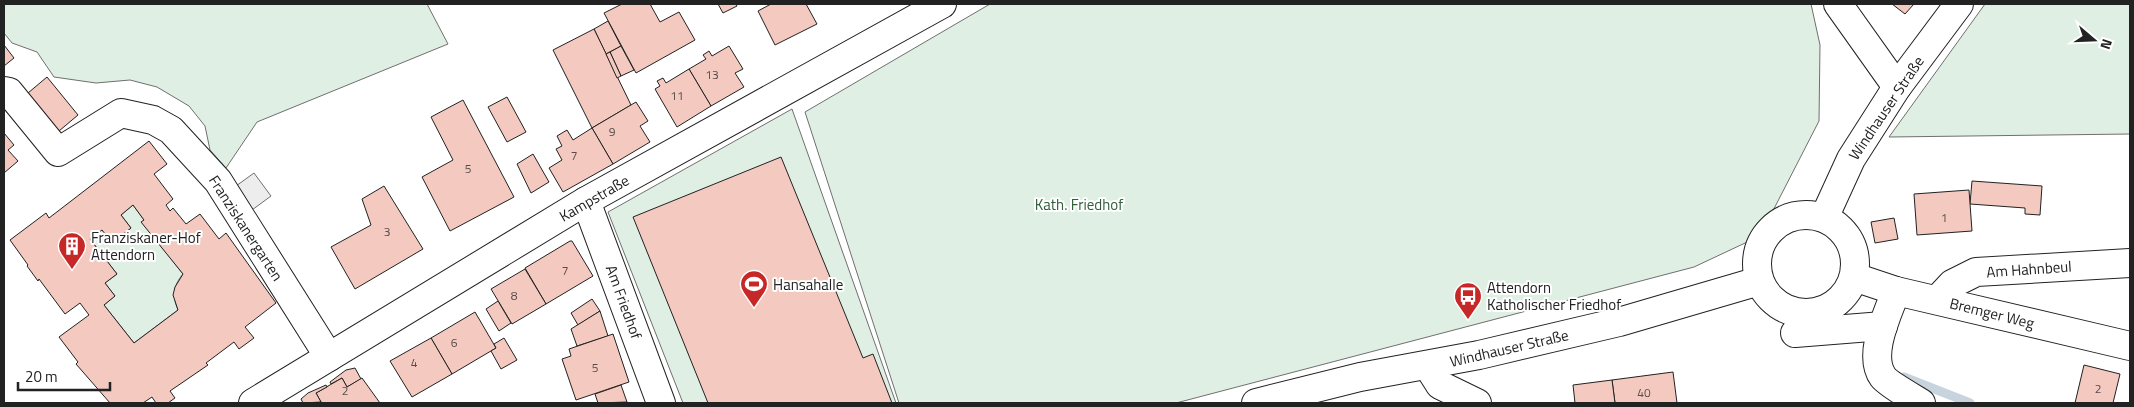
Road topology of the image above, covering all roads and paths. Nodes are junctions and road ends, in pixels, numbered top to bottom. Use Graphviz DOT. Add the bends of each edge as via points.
graph roads {
  1 [pos="942,4"];
  2 [pos="1838,4"];
  3 [pos="1959,4"];
  4 [pos="1897,87"];
  5 [pos="4,91"];
  6 [pos="586,201"];
  7 [pos="1824,218"];
  8 [pos="2130,263"];
  9 [pos="1854,277"];
  10 [pos="1760,281"];
  11 [pos="1896,291"];
  12 [pos="1937,300"];
  13 [pos="1883,326"];
  14 [pos="1794,333"];
  15 [pos="2130,346"];
  16 [pos="329,357"];
  17 [pos="1428,366"];
  18 [pos="254,403"];
  19 [pos="661,403"];
  20 [pos="1256,403"];
  21 [pos="1477,403"];
  22 [pos="1921,403"];
  1 -- 6 [label="street, Kampstraße"];
  2 -- 4 [label="street"];
  3 -- 4 [label="street, Windhauser Straße"];
  4 -- 7 [label="street, Windhauser Straße" via="1851,159"];
  5 -- 16 [label="street, Franziskanergarten" via="9,92 58,152 121,113 153,120 171,130 218,180"];
  6 -- 16 [label="street, Kampstraße"];
  6 -- 19 [label="street, Am Friedhof"];
  7 -- 9 [label="street" via="1840,228 1850,242 1855,259"];
  7 -- 10 [label="street" via="1809,214 1792,216 1778,223 1758,249"];
  8 -- 12 [label="street, Am Hahnbeul" via="1976,272 1952,284"];
  9 -- 10 [label="street" via="1848,291 1837,303 1824,311 1808,314 1778,305 1767,295"];
  9 -- 11 [label="street, Bremger Weg"];
  10 -- 17 [label="street, Windhauser Straße" via="1619,322"];
  11 -- 12 [label="street, Bremger Weg"];
  11 -- 13 [label="street"];
  12 -- 15 [label="street, Bremger Weg"];
  13 -- 14 [label="street"];
  13 -- 22 [label="street" via="1876,356 1883,377"];
  16 -- 18 [label="street, Kampstraße"];
  17 -- 20 [label="street, Windhauser Straße" via="1360,377"];
  17 -- 21 [label="street" via="1440,385"];
}
